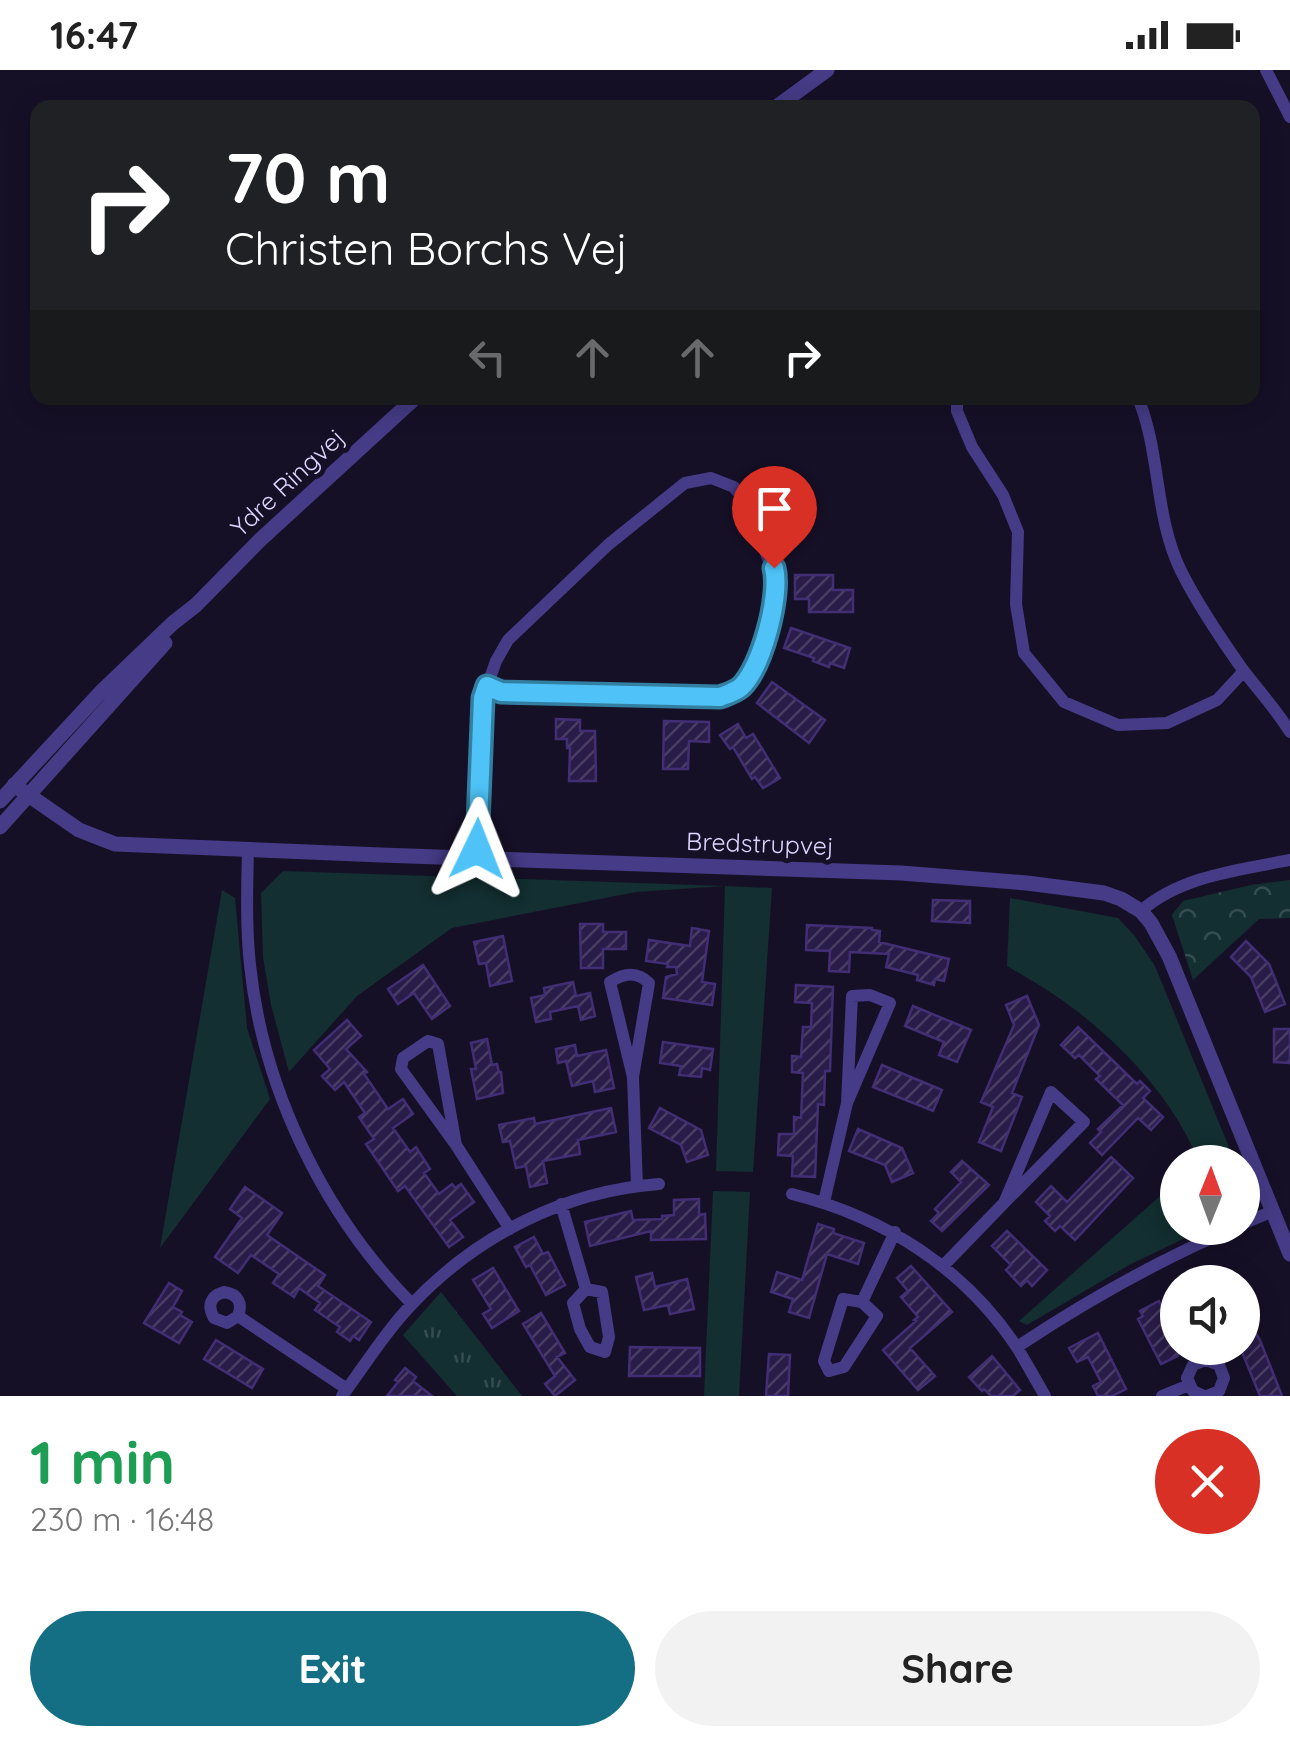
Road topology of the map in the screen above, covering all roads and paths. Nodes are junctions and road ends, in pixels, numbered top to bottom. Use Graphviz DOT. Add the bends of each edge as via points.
graph roads {
  1 [pos="826,70"];
  2 [pos="1266,70"];
  3 [pos="786,100"];
  4 [pos="1290,117"];
  5 [pos="407,405"];
  6 [pos="957,405"];
  7 [pos="1141,405"];
  8 [pos="1244,671"];
  9 [pos="487,686"];
  10 [pos="1290,732"];
  11 [pos="21,790"];
  12 [pos="0,801"];
  13 [pos="0,827"];
  14 [pos="248,850"];
  15 [pos="477,859"];
  16 [pos="1290,860"];
  17 [pos="1141,911"];
  18 [pos="633,1077"];
  19 [pos="847,1103"];
  20 [pos="456,1145"];
  21 [pos="659,1184"];
  22 [pos="637,1186"];
  23 [pos="792,1194"];
  24 [pos="824,1202"];
  25 [pos="562,1204"];
  26 [pos="1004,1204"];
  27 [pos="1273,1211"];
  28 [pos="1260,1216"];
  29 [pos="510,1229"];
  30 [pos="894,1232"];
  31 [pos="1197,1245"];
  32 [pos="1290,1254"];
  33 [pos="943,1266"];
  34 [pos="586,1289"];
  35 [pos="862,1302"];
  36 [pos="412,1304"];
  37 [pos="238,1316"];
  38 [pos="1017,1348"];
  39 [pos="1188,1385"];
  40 [pos="345,1392"];
  41 [pos="1045,1396"];
  42 [pos="1162,1396"];
  43 [pos="1206,1396"];
  1 -- 3 [label="street"];
  2 -- 4 [label="street"];
  5 -- 11 [label="street, Ydre Ringvej" via="260,540"];
  6 -- 8 [label="street" via="1018,532 1016,604 1024,654 1064,702 1118,725 1167,723 1217,700"];
  7 -- 8 [label="street" via="1180,570"];
  8 -- 10 [label="street"];
  9 -- 9 [label="street" via="501,692 720,697 744,685 777,590 744,500 734,487 711,478 685,483 508,640"];
  9 -- 15 [label="street"];
  11 -- 12 [label="street, Ydre Ringvej"];
  11 -- 13 [label="street, Ydre Ringvej"];
  11 -- 14 [label="street, Bredstrupvej" via="78,830 115,844"];
  14 -- 15 [label="street, Bredstrupvej"];
  14 -- 36 [label="street" via="250,964 274,1076 319,1179"];
  15 -- 17 [label="street, Bredstrupvej" via="901,873 1104,893"];
  16 -- 17 [label="street" via="1192,882"];
  17 -- 27 [label="street" via="1169,956"];
  18 -- 18 [label="street" via="649,983 631,974 610,982"];
  18 -- 22 [label="street"];
  19 -- 19 [label="street" via="852,996 870,995 890,1004"];
  19 -- 24 [label="street"];
  20 -- 20 [label="street" via="402,1069 403,1058 428,1041 438,1044"];
  20 -- 29 [label="street"];
  21 -- 22 [label="street"];
  22 -- 25 [label="street"];
  23 -- 24 [label="street"];
  24 -- 30 [label="street"];
  25 -- 29 [label="street"];
  25 -- 34 [label="street"];
  26 -- 26 [label="street" via="1024,1156 1051,1092 1084,1122"];
  26 -- 33 [label="street"];
  27 -- 28 [label="street"];
  27 -- 32 [label="street"];
  29 -- 36 [label="street"];
  30 -- 33 [label="street"];
  30 -- 35 [label="street"];
  31 -- 38 [label="street" via="1078,1307"];
  33 -- 38 [label="street"];
  34 -- 34 [label="street" via="573,1303 580,1329 590,1347 605,1352 602,1292"];
  35 -- 35 [label="street" via="843,1299 824,1361 829,1371 844,1367 877,1316"];
  36 -- 40 [label="street"];
  37 -- 40 [label="street"];
  38 -- 41 [label="street"];
  39 -- 42 [label="street"];
  39 -- 43 [label="street"];
  39 -- 43 [label="street" via="1193,1365 1213,1361 1224,1378"];
}
